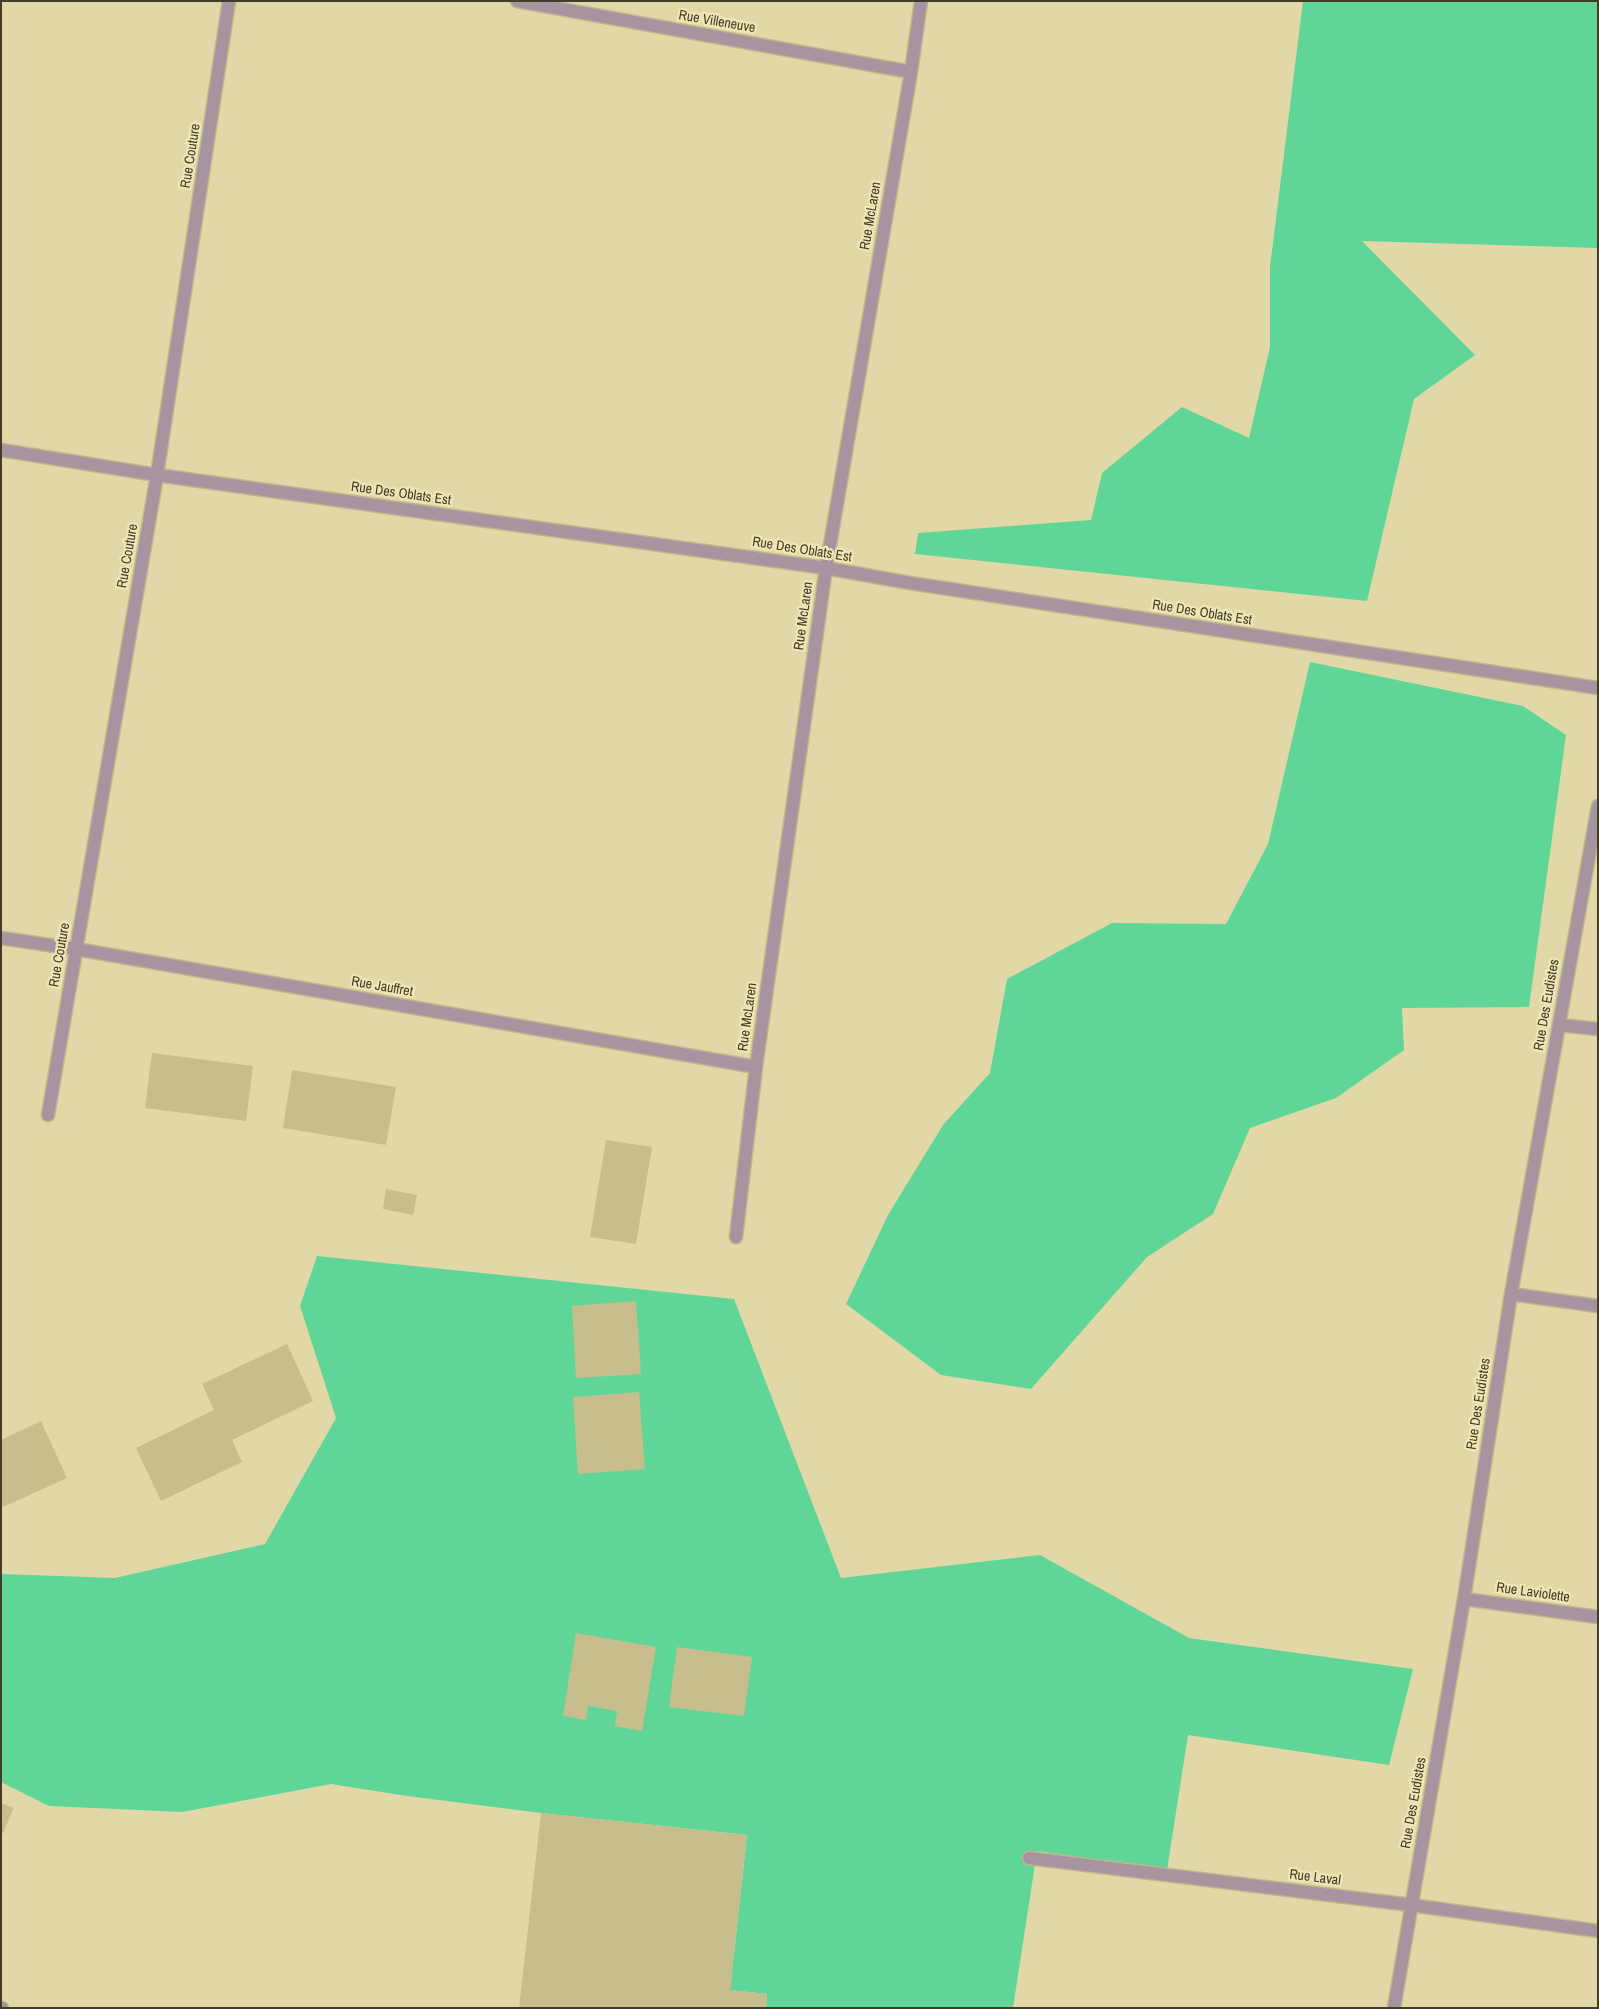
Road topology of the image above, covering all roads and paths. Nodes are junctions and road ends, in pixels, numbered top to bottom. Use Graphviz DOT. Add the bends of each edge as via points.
graph roads {
  1 [pos="230,1"];
  2 [pos="517,1"];
  3 [pos="921,1"];
  4 [pos="910,72"];
  5 [pos="1,450"];
  6 [pos="157,474"];
  7 [pos="826,568"];
  8 [pos="1598,688"];
  9 [pos="1598,806"];
  10 [pos="1,938"];
  11 [pos="76,948"];
  12 [pos="1559,1025"];
  13 [pos="1598,1029"];
  14 [pos="756,1067"];
  15 [pos="48,1115"];
  16 [pos="736,1237"];
  17 [pos="1511,1294"];
  18 [pos="1598,1306"];
  19 [pos="1464,1599"];
  20 [pos="1598,1617"];
  21 [pos="1029,1858"];
  22 [pos="1411,1905"];
  23 [pos="1598,1931"];
  24 [pos="1394,2008"];
  1 -- 6 [label="street, Rue Couture"];
  2 -- 4 [label="street, Rue Villeneuve"];
  3 -- 4 [label="street, Rue McLaren"];
  4 -- 7 [label="street, Rue McLaren"];
  5 -- 6 [label="street, Rue Des Oblats Est"];
  6 -- 7 [label="street, Rue Des Oblats Est"];
  6 -- 11 [label="street, Rue Couture"];
  7 -- 8 [label="street, Rue Des Oblats Est"];
  7 -- 14 [label="street, Rue McLaren"];
  9 -- 12 [label="street, Rue Des Eudistes"];
  10 -- 11 [label="street, Rue Jauffret"];
  11 -- 14 [label="street, Rue Jauffret"];
  11 -- 15 [label="street, Rue Couture"];
  12 -- 13 [label="street"];
  12 -- 17 [label="street, Rue Des Eudistes"];
  14 -- 16 [label="street, Rue McLaren"];
  17 -- 18 [label="street"];
  17 -- 19 [label="street, Rue Des Eudistes"];
  19 -- 20 [label="street, Rue Laviolette"];
  19 -- 22 [label="street, Rue Des Eudistes"];
  21 -- 22 [label="street, Rue Laval"];
  22 -- 23 [label="street, Rue Laval"];
  22 -- 24 [label="street, Rue Des Eudistes"];
}
